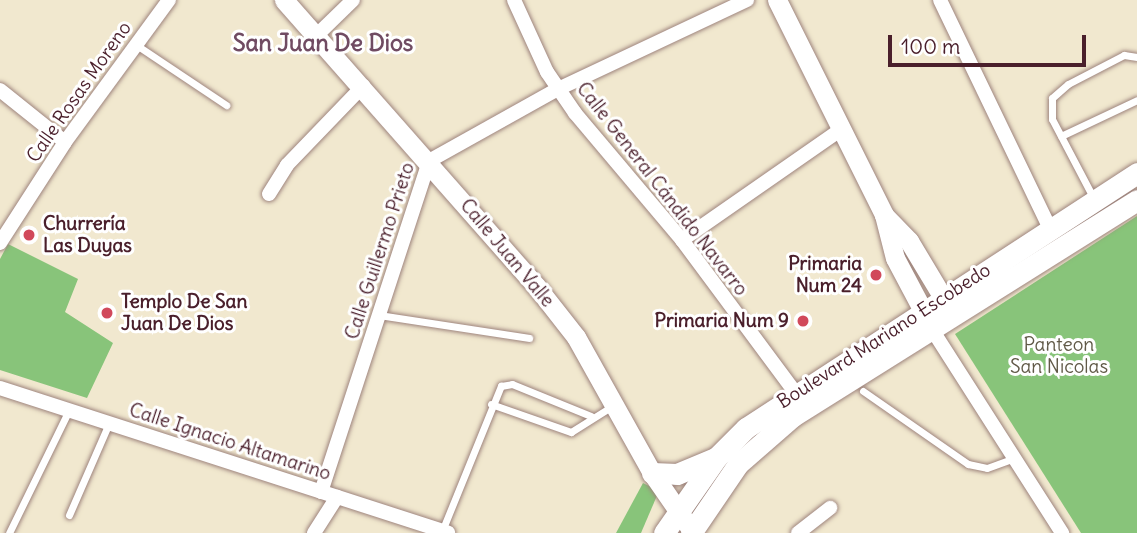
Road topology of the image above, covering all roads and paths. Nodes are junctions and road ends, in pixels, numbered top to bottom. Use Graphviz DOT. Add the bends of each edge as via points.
graph roads {
  1 [pos="169,0"];
  2 [pos="284,0"];
  3 [pos="353,0"];
  4 [pos="514,0"];
  5 [pos="747,0"];
  6 [pos="777,0"];
  7 [pos="940,0"];
  8 [pos="317,35"];
  9 [pos="135,44"];
  10 [pos="1137,57"];
  11 [pos="363,86"];
  12 [pos="558,89"];
  13 [pos="0,90"];
  14 [pos="1137,100"];
  15 [pos="226,105"];
  16 [pos="840,130"];
  17 [pos="1061,136"];
  18 [pos="65,142"];
  19 [pos="429,161"];
  20 [pos="1137,173"];
  21 [pos="269,194"];
  22 [pos="1094,200"];
  23 [pos="1137,200"];
  24 [pos="884,215"];
  25 [pos="1050,229"];
  26 [pos="682,240"];
  27 [pos="0,243"];
  28 [pos="942,297"];
  29 [pos="922,310"];
  30 [pos="379,315"];
  31 [pos="955,317"];
  32 [pos="933,331"];
  33 [pos="529,338"];
  34 [pos="0,388"];
  35 [pos="863,391"];
  36 [pos="795,392"];
  37 [pos="491,404"];
  38 [pos="617,404"];
  39 [pos="69,410"];
  40 [pos="591,416"];
  41 [pos="108,423"];
  42 [pos="716,457"];
  43 [pos="1015,458"];
  44 [pos="652,473"];
  45 [pos="321,492"];
  46 [pos="337,497"];
  47 [pos="830,508"];
  48 [pos="69,515"];
  49 [pos="679,529"];
  50 [pos="445,532"];
  51 [pos="9,533"];
  52 [pos="314,533"];
  53 [pos="798,533"];
  54 [pos="1062,533"];
  1 -- 9 [label="street, Calle Rosas Moreno"];
  2 -- 8 [label="street, Calle Juan Valle"];
  3 -- 8 [label="street"];
  4 -- 12 [label="street, Calle General Cándido Navarro"];
  5 -- 12 [label="street, Calle Guillermo Prieto"];
  6 -- 16 [label="street"];
  7 -- 25 [label="street"];
  8 -- 11 [label="street, Calle Juan Valle"];
  9 -- 15 [label="lane"];
  9 -- 18 [label="street, Calle Rosas Moreno"];
  10 -- 17 [label="lane" via="1124,55 1057,92 1050,108"];
  11 -- 19 [label="street, Calle Juan Valle"];
  11 -- 21 [label="street" via="287,165"];
  12 -- 19 [label="street, Calle Guillermo Prieto"];
  12 -- 26 [label="street, Calle General Cándido Navarro"];
  13 -- 18 [label="street"];
  14 -- 17 [label="lane"];
  16 -- 24 [label="street"];
  16 -- 26 [label="street"];
  17 -- 22 [label="lane"];
  18 -- 27 [label="street, Calle Rosas Moreno"];
  19 -- 30 [label="street, Calle Guillermo Prieto"];
  19 -- 38 [label="street, Calle Juan Valle" via="537,286 576,337"];
  20 -- 22 [label="main road, Boulevard Mariano Escobedo"];
  22 -- 25 [label="main road, Boulevard Mariano Escobedo"];
  23 -- 31 [label="main road, Boulevard Mariano Escobedo"];
  24 -- 28 [label="street" via="909,241"];
  24 -- 29 [label="street" via="895,258"];
  25 -- 28 [label="main road, Boulevard Mariano Escobedo"];
  26 -- 36 [label="street, Calle General Cándido Navarro"];
  28 -- 29 [label="main road, Boulevard Mariano Escobedo"];
  28 -- 31 [label="street"];
  29 -- 32 [label="street"];
  29 -- 36 [label="main road, Boulevard Mariano Escobedo"];
  30 -- 33 [label="lane"];
  30 -- 45 [label="street, Calle Guillermo Prieto"];
  31 -- 32 [label="main road, Boulevard Mariano Escobedo"];
  32 -- 43 [label="street"];
  32 -- 49 [label="main road, Boulevard Mariano Escobedo" via="774,430"];
  34 -- 39 [label="street, Calle Ignacio Altamarino"];
  35 -- 43 [label="lane" via="968,464 997,467"];
  36 -- 42 [label="main road, Boulevard Mariano Escobedo"];
  37 -- 40 [label="lane" via="570,432"];
  37 -- 40 [label="lane" via="497,389 512,384"];
  37 -- 50 [label="lane"];
  38 -- 40 [label="lane"];
  38 -- 44 [label="street, Calle Juan Valle"];
  39 -- 41 [label="street, Calle Ignacio Altamarino"];
  39 -- 51 [label="lane"];
  41 -- 45 [label="street, Calle Ignacio Altamarino"];
  41 -- 48 [label="lane"];
  42 -- 44 [label="main road" via="677,474"];
  42 -- 49 [label="main road, Boulevard Mariano Escobedo"];
  43 -- 54 [label="street"];
  44 -- 49 [label="street, Calle Juan Valle"];
  45 -- 46 [label="street, Calle Ignacio Altamarino"];
  46 -- 50 [label="street, Calle Ignacio Altamarino"];
  46 -- 52 [label="street"];
  47 -- 53 [label="street"];
}
